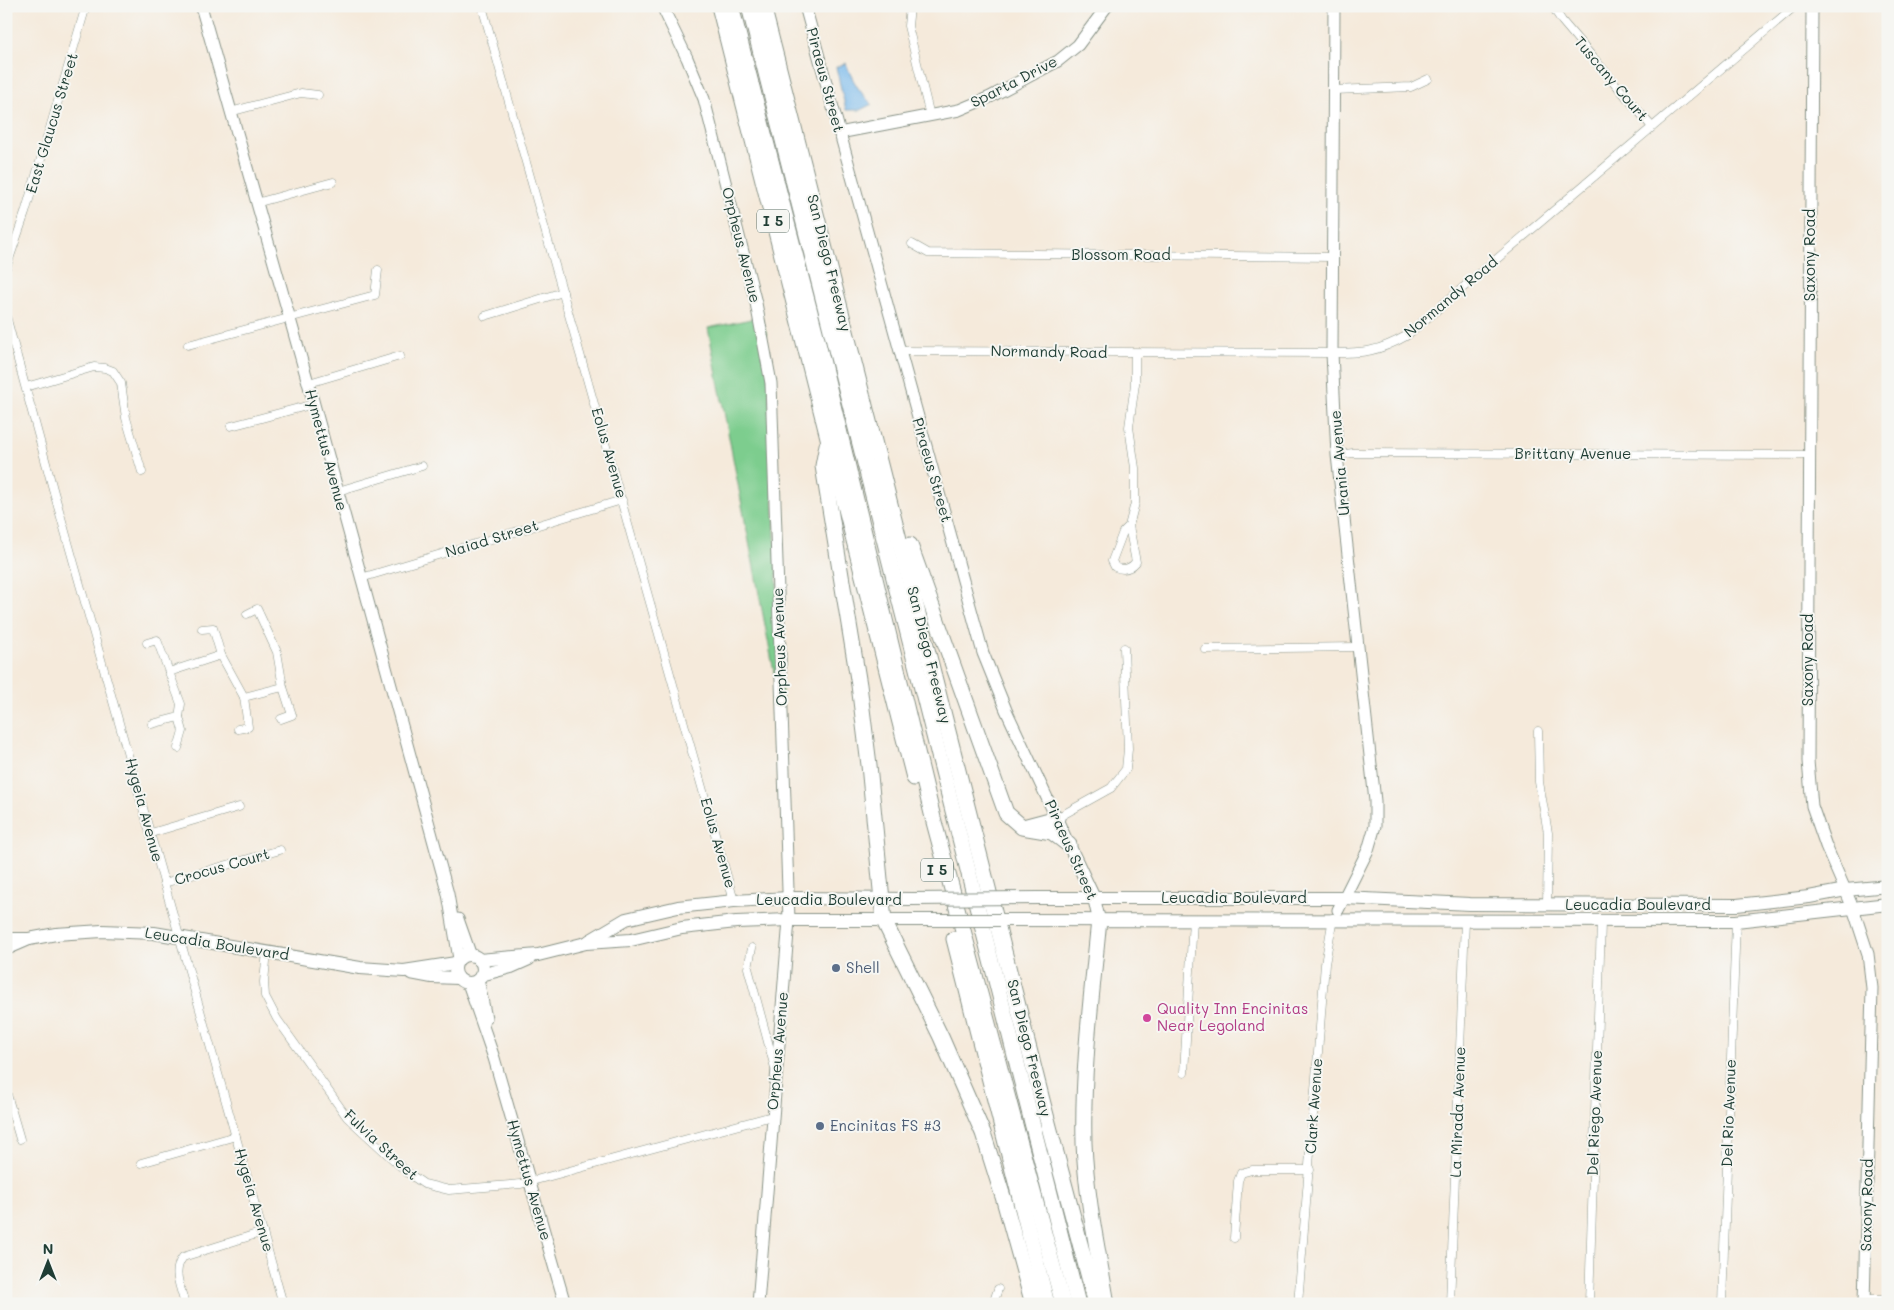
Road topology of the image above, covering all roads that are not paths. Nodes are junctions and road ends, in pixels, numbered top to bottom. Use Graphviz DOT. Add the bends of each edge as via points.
graph roads {
  1 [pos="86,6"];
  2 [pos="201,6"];
  3 [pos="482,6"];
  4 [pos="662,6"];
  5 [pos="719,6"];
  6 [pos="731,6"];
  7 [pos="749,6"];
  8 [pos="764,6"];
  9 [pos="805,6"];
  10 [pos="910,6"];
  11 [pos="1107,6"];
  12 [pos="1334,6"];
  13 [pos="1557,6"];
  14 [pos="1794,6"];
  15 [pos="1812,6"];
  16 [pos="1428,79"];
  17 [pos="1334,90"];
  18 [pos="318,95"];
  19 [pos="230,112"];
  20 [pos="930,116"];
  21 [pos="1652,127"];
  22 [pos="839,134"];
  23 [pos="334,182"];
  24 [pos="256,203"];
  25 [pos="912,244"];
  26 [pos="1333,256"];
  27 [pos="6,268"];
  28 [pos="378,270"];
  29 [pos="563,292"];
  30 [pos="6,316"];
  31 [pos="485,316"];
  32 [pos="289,317"];
  33 [pos="188,345"];
  34 [pos="899,351"];
  35 [pos="1135,353"];
  36 [pos="1332,353"];
  37 [pos="400,356"];
  38 [pos="309,383"];
  39 [pos="26,387"];
  40 [pos="314,404"];
  41 [pos="231,426"];
  42 [pos="828,436"];
  43 [pos="1337,455"];
  44 [pos="1810,455"];
  45 [pos="878,456"];
  46 [pos="422,466"];
  47 [pos="142,472"];
  48 [pos="338,491"];
  49 [pos="622,500"];
  50 [pos="1129,526"];
  51 [pos="361,578"];
  52 [pos="247,614"];
  53 [pos="202,629"];
  54 [pos="147,643"];
  55 [pos="1358,647"];
  56 [pos="1124,648"];
  57 [pos="1205,649"];
  58 [pos="221,655"];
  59 [pos="169,672"];
  60 [pos="283,687"];
  61 [pos="244,697"];
  62 [pos="179,717"];
  63 [pos="281,719"];
  64 [pos="152,724"];
  65 [pos="238,729"];
  66 [pos="1538,731"];
  67 [pos="178,748"];
  68 [pos="239,807"];
  69 [pos="1057,818"];
  70 [pos="1022,827"];
  71 [pos="151,832"];
  72 [pos="1069,845"];
  73 [pos="280,850"];
  74 [pos="164,884"];
  75 [pos="1888,886"];
  76 [pos="1846,890"];
  77 [pos="789,898"];
  78 [pos="1094,898"];
  79 [pos="1344,898"];
  80 [pos="882,899"];
  81 [pos="734,901"];
  82 [pos="1888,904"];
  83 [pos="1547,905"];
  84 [pos="1853,908"];
  85 [pos="1334,915"];
  86 [pos="789,920"];
  87 [pos="1099,920"];
  88 [pos="1193,920"];
  89 [pos="884,921"];
  90 [pos="1466,921"];
  91 [pos="1736,921"];
  92 [pos="1601,922"];
  93 [pos="180,936"];
  94 [pos="29,938"];
  95 [pos="6,939"];
  96 [pos="586,943"];
  97 [pos="752,948"];
  98 [pos="6,949"];
  99 [pos="267,951"];
  100 [pos="538,955"];
  101 [pos="466,960"];
  102 [pos="404,971"];
  103 [pos="471,979"];
  104 [pos="776,1072"];
  105 [pos="1184,1072"];
  106 [pos="6,1091"];
  107 [pos="772,1116"];
  108 [pos="236,1136"];
  109 [pos="20,1139"];
  110 [pos="141,1163"];
  111 [pos="1310,1170"];
  112 [pos="530,1181"];
  113 [pos="263,1232"];
  114 [pos="1234,1238"];
  115 [pos="998,1289"];
  116 [pos="1888,1300"];
  117 [pos="184,1301"];
  118 [pos="1865,1302"];
  119 [pos="283,1304"];
  120 [pos="564,1304"];
  121 [pos="758,1304"];
  122 [pos="993,1304"];
  123 [pos="1033,1304"];
  124 [pos="1047,1304"];
  125 [pos="1063,1304"];
  126 [pos="1078,1304"];
  127 [pos="1096,1304"];
  128 [pos="1107,1304"];
  129 [pos="1298,1304"];
  130 [pos="1450,1304"];
  131 [pos="1590,1304"];
  132 [pos="1722,1304"];
  1 -- 27 [label="street, East Glaucus Street"];
  2 -- 19 [label="street, Hymettus Avenue"];
  3 -- 29 [label="street, Eolus Avenue"];
  4 -- 77 [label="street, Orpheus Avenue" via="704,99 758,309 771,383"];
  5 -- 42 [label="highway, I 5"];
  6 -- 125 [label="highway" via="818,343 951,887"];
  7 -- 126 [label="highway"];
  8 -- 45 [label="highway, San Diego Freeway"];
  9 -- 22 [label="street, Piraeus Street"];
  10 -- 20 [label="street" via="908,26"];
  11 -- 20 [label="street, Sparta Drive" via="1078,45 1058,60 990,97 959,110"];
  12 -- 17 [label="street, Urania Avenue"];
  13 -- 21 [label="street, Tuscany Court" via="1556,12 1562,20"];
  14 -- 21 [label="street, Normandy Road"];
  15 -- 44 [label="street, Saxony Road"];
  16 -- 17 [label="street" via="1411,87"];
  17 -- 26 [label="street, Urania Avenue"];
  18 -- 19 [label="street" via="300,92"];
  19 -- 24 [label="street, Hymettus Avenue"];
  20 -- 22 [label="street, Sparta Drive"];
  21 -- 36 [label="street, Normandy Road" via="1406,336 1367,353"];
  22 -- 34 [label="street, Piraeus Street"];
  23 -- 24 [label="street"];
  24 -- 32 [label="street, Hymettus Avenue"];
  25 -- 26 [label="street, Blossom Road" via="928,253"];
  26 -- 36 [label="street, Urania Avenue"];
  28 -- 32 [label="street" via="375,295"];
  29 -- 31 [label="street"];
  29 -- 49 [label="street, Eolus Avenue"];
  30 -- 39 [label="street, Hygeia Avenue"];
  32 -- 33 [label="street"];
  32 -- 38 [label="street, Hymettus Avenue"];
  34 -- 35 [label="street, Normandy Road"];
  34 -- 69 [label="street, Piraeus Street" via="983,653"];
  35 -- 36 [label="street, Normandy Road"];
  35 -- 50 [label="street" via="1135,384 1129,427 1135,468 1135,503"];
  36 -- 43 [label="street, Urania Avenue"];
  37 -- 38 [label="street"];
  38 -- 40 [label="street, Hymettus Avenue"];
  39 -- 47 [label="street" via="94,367 113,371 121,383 126,418"];
  39 -- 71 [label="street, Hygeia Avenue"];
  40 -- 41 [label="street"];
  40 -- 48 [label="street, Hymettus Avenue"];
  42 -- 80 [label="highway" via="824,466 859,685"];
  42 -- 124 [label="highway, I 5"];
  43 -- 44 [label="street, Brittany Avenue"];
  43 -- 55 [label="street, Urania Avenue"];
  44 -- 76 [label="street, Saxony Road" via="1808,761 1812,806"];
  45 -- 70 [label="highway" via="1006,813"];
  45 -- 127 [label="highway, San Diego Freeway"];
  46 -- 48 [label="street"];
  48 -- 51 [label="street, Hymettus Avenue"];
  49 -- 51 [label="street, Naiad Street"];
  49 -- 81 [label="street, Eolus Avenue"];
  50 -- 50 [label="street" via="1123,532 1112,561 1115,567 1123,570 1136,562"];
  51 -- 101 [label="street, Hymettus Avenue"];
  52 -- 60 [label="street" via="257,609 277,652"];
  53 -- 58 [label="street" via="213,628"];
  54 -- 59 [label="street" via="158,640"];
  55 -- 57 [label="street"];
  55 -- 79 [label="street, Urania Avenue" via="1376,801 1375,826 1368,850"];
  56 -- 69 [label="street" via="1126,769 1111,788"];
  58 -- 59 [label="street"];
  58 -- 61 [label="street"];
  59 -- 62 [label="street" via="181,704"];
  60 -- 61 [label="street"];
  60 -- 63 [label="street" via="292,715"];
  61 -- 65 [label="street" via="248,727"];
  62 -- 64 [label="street"];
  62 -- 67 [label="street" via="184,731"];
  66 -- 83 [label="street" via="1539,782 1548,833"];
  68 -- 71 [label="street"];
  69 -- 70 [label="highway"];
  69 -- 72 [label="street, Piraeus Street"];
  70 -- 72 [label="highway" via="1052,832"];
  71 -- 74 [label="street, Hygeia Avenue"];
  72 -- 78 [label="main road, Piraeus Street"];
  73 -- 74 [label="street, Crocus Court"];
  74 -- 93 [label="street, Hygeia Avenue"];
  75 -- 76 [label="main road, Leucadia Boulevard"];
  76 -- 83 [label="main road, Leucadia Boulevard" via="1737,905"];
  76 -- 84 [label="street, Saxony Road"];
  77 -- 80 [label="main road, Leucadia Boulevard"];
  77 -- 81 [label="main road, Leucadia Boulevard"];
  77 -- 86 [label="street, Orpheus Avenue"];
  78 -- 79 [label="main road, Leucadia Boulevard"];
  78 -- 80 [label="main road, Leucadia Boulevard, bridge"];
  78 -- 87 [label="main road, Piraeus Street"];
  79 -- 83 [label="main road, Leucadia Boulevard"];
  79 -- 85 [label="street, Urania Avenue"];
  80 -- 89 [label="highway"];
  81 -- 96 [label="main road, Leucadia Boulevard" via="678,907 626,919"];
  82 -- 84 [label="main road, Leucadia Boulevard"];
  84 -- 91 [label="main road, Leucadia Boulevard"];
  84 -- 118 [label="street, Saxony Road" via="1868,954 1872,988"];
  85 -- 88 [label="main road, Leucadia Boulevard"];
  85 -- 90 [label="main road, Leucadia Boulevard"];
  85 -- 111 [label="street, Clark Avenue" via="1325,964"];
  86 -- 89 [label="main road, Leucadia Boulevard"];
  86 -- 96 [label="main road, Leucadia Boulevard" via="682,928 631,940"];
  86 -- 104 [label="street, Orpheus Avenue"];
  87 -- 88 [label="main road, Leucadia Boulevard"];
  87 -- 89 [label="main road, Leucadia Boulevard, bridge"];
  87 -- 128 [label="highway" via="1084,1143 1087,1183"];
  88 -- 105 [label="street"];
  89 -- 123 [label="highway" via="941,1037 983,1134"];
  90 -- 92 [label="main road, Leucadia Boulevard"];
  90 -- 130 [label="street, La Mirada Avenue"];
  91 -- 92 [label="main road, Leucadia Boulevard"];
  91 -- 132 [label="street, Del Rio Avenue"];
  92 -- 131 [label="street, Del Riego Avenue"];
  93 -- 94 [label="main road, Leucadia Boulevard" via="102,931"];
  93 -- 99 [label="main road, Leucadia Boulevard"];
  93 -- 108 [label="street, Hygeia Avenue"];
  94 -- 95 [label="main road, Leucadia Boulevard"];
  94 -- 98 [label="main road, Leucadia Boulevard"];
  96 -- 100 [label="main road, Leucadia Boulevard"];
  97 -- 104 [label="street" via="748,968"];
  99 -- 102 [label="main road, Leucadia Boulevard" via="360,968"];
  99 -- 112 [label="street, Fulvia Street" via="265,996 276,1019 347,1117 408,1172 424,1184 449,1190"];
  100 -- 101 [label="main road, Leucadia Boulevard"];
  100 -- 103 [label="main road, Leucadia Boulevard"];
  101 -- 102 [label="main road, Leucadia Boulevard"];
  101 -- 103 [label="main road" via="482,969"];
  101 -- 103 [label="main road" via="455,971"];
  102 -- 103 [label="main road, Leucadia Boulevard" via="432,977"];
  103 -- 112 [label="street, Hymettus Avenue"];
  104 -- 107 [label="street, Orpheus Avenue"];
  106 -- 109 [label="street"];
  107 -- 112 [label="street, Fulvia Street"];
  107 -- 121 [label="street, Orpheus Avenue"];
  108 -- 110 [label="street"];
  108 -- 113 [label="street, Hygeia Avenue"];
  111 -- 114 [label="street" via="1252,1170 1242,1173 1238,1182"];
  111 -- 129 [label="street, Clark Avenue"];
  112 -- 120 [label="street, Hymettus Avenue"];
  113 -- 117 [label="street" via="183,1257 176,1271"];
  113 -- 119 [label="street, Hygeia Avenue"];
  115 -- 122 [label="street"];
  116 -- 118 [label="street"];
}
